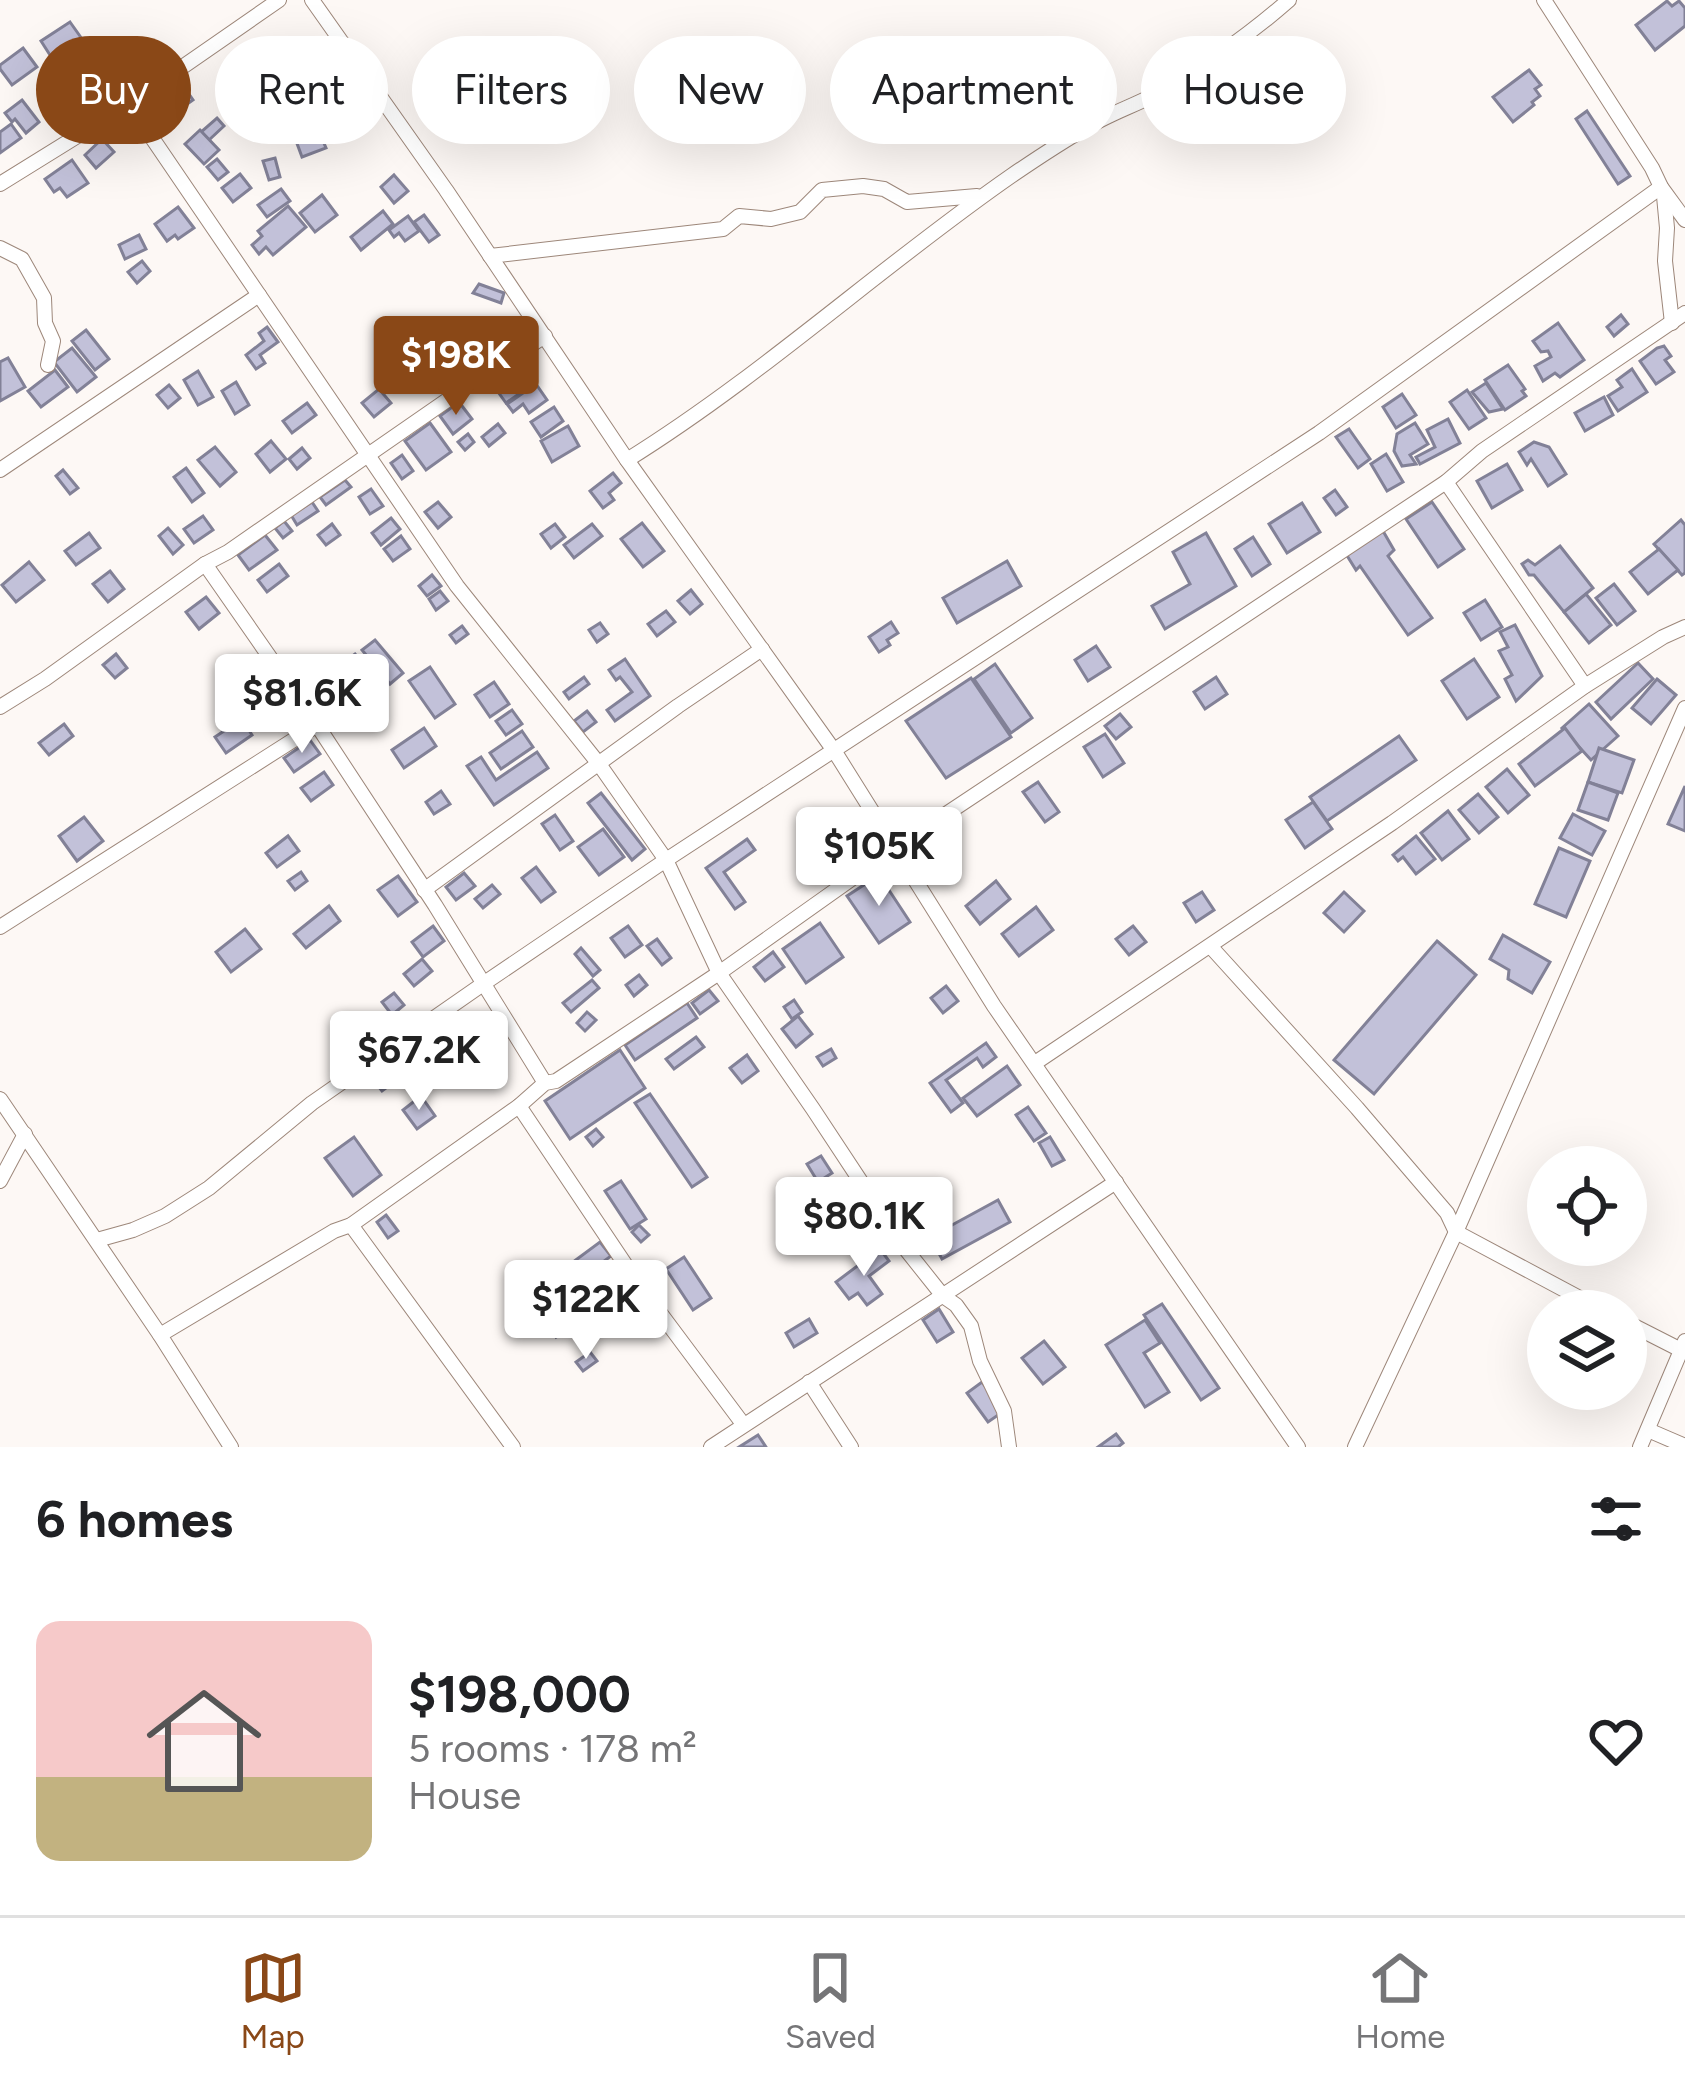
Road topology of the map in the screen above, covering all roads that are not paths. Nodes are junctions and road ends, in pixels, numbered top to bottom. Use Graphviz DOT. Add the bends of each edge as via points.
graph roads {
  1 [pos="279,0"];
  2 [pos="312,0"];
  3 [pos="1289,0"];
  4 [pos="1544,0"];
  5 [pos="191,61"];
  6 [pos="64,144"];
  7 [pos="156,144"];
  8 [pos="0,184"];
  9 [pos="1662,189"];
  10 [pos="988,193"];
  11 [pos="1685,220"];
  12 [pos="0,248"];
  13 [pos="490,256"];
  14 [pos="259,295"];
  15 [pos="1678,318"];
  16 [pos="545,336"];
  17 [pos="49,365"];
  18 [pos="368,454"];
  19 [pos="627,460"];
  20 [pos="0,470"];
  21 [pos="1446,482"];
  22 [pos="205,564"];
  23 [pos="1685,627"];
  24 [pos="762,649"];
  25 [pos="1585,686"];
  26 [pos="0,707"];
  27 [pos="1685,708"];
  28 [pos="317,725"];
  29 [pos="835,752"];
  30 [pos="599,764"];
  31 [pos="895,848"];
  32 [pos="666,860"];
  33 [pos="424,890"];
  34 [pos="0,927"];
  35 [pos="1210,947"];
  36 [pos="719,973"];
  37 [pos="483,984"];
  38 [pos="1035,1063"];
  39 [pos="545,1083"];
  40 [pos="0,1099"];
  41 [pos="519,1106"];
  42 [pos="25,1134"];
  43 [pos="0,1181"];
  44 [pos="1116,1182"];
  45 [pos="351,1225"];
  46 [pos="1456,1232"];
  47 [pos="97,1240"];
  48 [pos="1565,1290"];
  49 [pos="943,1296"];
  50 [pos="1647,1331"];
  51 [pos="160,1335"];
  52 [pos="1683,1346"];
  53 [pos="809,1382"];
  54 [pos="743,1424"];
  55 [pos="1648,1430"];
  56 [pos="1685,1446"];
  57 [pos="231,1447"];
  58 [pos="513,1447"];
  59 [pos="711,1447"];
  60 [pos="851,1447"];
  61 [pos="1009,1447"];
  62 [pos="1298,1447"];
  63 [pos="1355,1447"];
  64 [pos="1640,1447"];
  1 -- 5 [label="street"];
  2 -- 13 [label="street"];
  3 -- 10 [label="street" via="1188,74 1090,125"];
  4 -- 9 [label="street"];
  6 -- 8 [label="street"];
  7 -- 14 [label="street"];
  9 -- 11 [label="street"];
  9 -- 15 [label="street" via="1664,261"];
  9 -- 29 [label="street" via="1319,433"];
  10 -- 13 [label="street" via="908,202 863,186 822,190 800,212 739,216 723,229"];
  10 -- 19 [label="street"];
  12 -- 17 [label="street" via="22,259 44,298"];
  13 -- 16 [label="street"];
  14 -- 18 [label="street"];
  14 -- 20 [label="street"];
  15 -- 21 [label="street"];
  16 -- 18 [label="street"];
  16 -- 19 [label="street"];
  18 -- 22 [label="street"];
  18 -- 30 [label="street" via="458,586"];
  19 -- 24 [label="street"];
  21 -- 25 [label="street"];
  21 -- 31 [label="street"];
  22 -- 26 [label="street"];
  22 -- 28 [label="street"];
  23 -- 25 [label="street"];
  24 -- 29 [label="street"];
  24 -- 30 [label="street"];
  25 -- 35 [label="street"];
  27 -- 46 [label="street"];
  28 -- 33 [label="street"];
  28 -- 34 [label="street"];
  29 -- 31 [label="street"];
  29 -- 32 [label="street"];
  30 -- 32 [label="street"];
  30 -- 33 [label="street"];
  31 -- 36 [label="street"];
  31 -- 38 [label="street"];
  32 -- 36 [label="street"];
  32 -- 37 [label="street"];
  33 -- 37 [label="street"];
  35 -- 38 [label="street"];
  35 -- 46 [label="street" via="1383,1138"];
  36 -- 39 [label="street"];
  36 -- 49 [label="street"];
  37 -- 39 [label="street"];
  37 -- 47 [label="street" via="312,1103 209,1188 165,1216"];
  38 -- 44 [label="street"];
  39 -- 41 [label="street"];
  40 -- 42 [label="street"];
  41 -- 45 [label="street"];
  41 -- 54 [label="street"];
  42 -- 43 [label="street"];
  42 -- 47 [label="street"];
  44 -- 49 [label="street"];
  44 -- 62 [label="street"];
  45 -- 51 [label="street"];
  45 -- 58 [label="street"];
  46 -- 48 [label="street"];
  46 -- 63 [label="street"];
  47 -- 51 [label="street"];
  49 -- 53 [label="street"];
  49 -- 61 [label="street" via="971,1326 1004,1411"];
  50 -- 52 [label="street"];
  51 -- 57 [label="street"];
  52 -- 55 [label="street"];
  53 -- 54 [label="street"];
  53 -- 60 [label="street"];
  54 -- 59 [label="street"];
  55 -- 56 [label="street"];
  55 -- 64 [label="street"];
}
